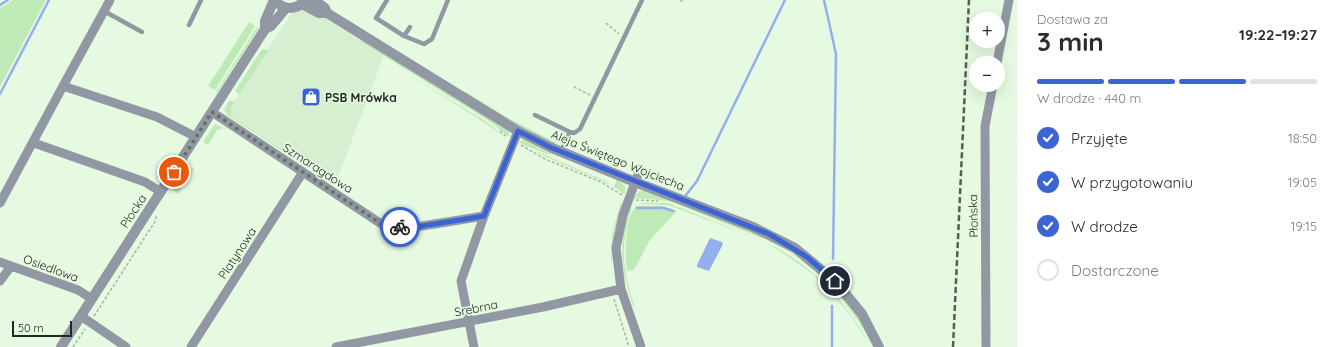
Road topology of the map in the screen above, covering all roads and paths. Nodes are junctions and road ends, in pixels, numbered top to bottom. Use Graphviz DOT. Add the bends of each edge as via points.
graph roads {
  1 [pos="110,0"];
  2 [pos="201,0"];
  3 [pos="274,0"];
  4 [pos="314,0"];
  5 [pos="387,0"];
  6 [pos="448,0"];
  7 [pos="642,0"];
  8 [pos="680,0"];
  9 [pos="1009,0"];
  10 [pos="303,2"];
  11 [pos="684,2"];
  12 [pos="286,8"];
  13 [pos="104,11"];
  14 [pos="327,13"];
  15 [pos="189,25"];
  16 [pos="410,27"];
  17 [pos="265,29"];
  18 [pos="142,32"];
  19 [pos="404,36"];
  20 [pos="998,56"];
  21 [pos="63,86"];
  22 [pos="992,92"];
  23 [pos="212,112"];
  24 [pos="535,115"];
  25 [pos="518,131"];
  26 [pos="570,132"];
  27 [pos="196,137"];
  28 [pos="34,143"];
  29 [pos="518,143"];
  30 [pos="560,151"];
  31 [pos="640,169"];
  32 [pos="303,172"];
  33 [pos="635,182"];
  34 [pos="161,192"];
  35 [pos="625,196"];
  36 [pos="633,199"];
  37 [pos="659,201"];
  38 [pos="0,203"];
  39 [pos="484,216"];
  40 [pos="0,262"];
  41 [pos="11,266"];
  42 [pos="0,281"];
  43 [pos="621,289"];
  44 [pos="611,291"];
  45 [pos="92,299"];
  46 [pos="81,316"];
  47 [pos="469,322"];
  48 [pos="62,347"];
  49 [pos="126,347"];
  50 [pos="191,347"];
  51 [pos="336,347"];
  52 [pos="474,347"];
  53 [pos="629,347"];
  54 [pos="641,347"];
  55 [pos="879,347"];
  56 [pos="986,347"];
  1 -- 13 [label="street"];
  2 -- 15 [label="lane"];
  3 -- 12 [label="street"];
  3 -- 17 [label="street, Płocka" via="265,21"];
  4 -- 14 [label="street, Aleja Świętego Wojciecha" via="325,8"];
  5 -- 19 [label="lane" via="376,18"];
  6 -- 19 [label="lane" via="429,42 424,44"];
  7 -- 26 [label="lane" via="580,129 574,133"];
  8 -- 11 [label="path"];
  9 -- 20 [label="street"];
  10 -- 12 [label="street" via="294,8"];
  10 -- 14 [label="street, Aleja Świętego Wojciecha" via="319,13"];
  12 -- 17 [label="street, Płocka" via="271,26"];
  13 -- 18 [label="lane"];
  13 -- 21 [label="street"];
  14 -- 25 [label="street, Aleja Świętego Wojciecha"];
  16 -- 19 [label="lane"];
  17 -- 23 [label="street, Płocka"];
  21 -- 27 [label="street" via="156,117"];
  21 -- 28 [label="street"];
  22 -- 56 [label="street, Płońska" via="985,126"];
  23 -- 27 [label="street, Płocka"];
  23 -- 32 [label="street, Szmaragdowa"];
  24 -- 26 [label="lane"];
  25 -- 30 [label="street, Aleja Świętego Wojciecha"];
  25 -- 39 [label="street"];
  26 -- 30 [label="lane"];
  27 -- 34 [label="street, Płocka"];
  28 -- 34 [label="street" via="145,182"];
  28 -- 38 [label="street"];
  29 -- 35 [label="path" via="545,159 601,182"];
  30 -- 33 [label="street, Aleja Świętego Wojciecha"];
  31 -- 33 [label="street"];
  32 -- 39 [label="street, Szmaragdowa" via="386,227 416,227"];
  32 -- 50 [label="street, Platynowa"];
  33 -- 43 [label="street" via="618,234 617,263"];
  33 -- 55 [label="street, Aleja Świętego Wojciecha" via="753,227 795,248 835,281 862,314"];
  34 -- 45 [label="street, Płocka"];
  36 -- 37 [label="path" via="640,202"];
  39 -- 47 [label="street" via="461,281"];
  40 -- 41 [label="street, Osiedlowa"];
  41 -- 42 [label="street"];
  41 -- 45 [label="street, Osiedlowa" via="78,290"];
  43 -- 44 [label="street, Srebrna"];
  43 -- 54 [label="street"];
  44 -- 47 [label="street, Srebrna"];
  44 -- 53 [label="path"];
  45 -- 46 [label="street, Płocka"];
  46 -- 48 [label="street, Płocka"];
  46 -- 49 [label="street"];
  47 -- 51 [label="street, Srebrna"];
  47 -- 52 [label="street"];
}
